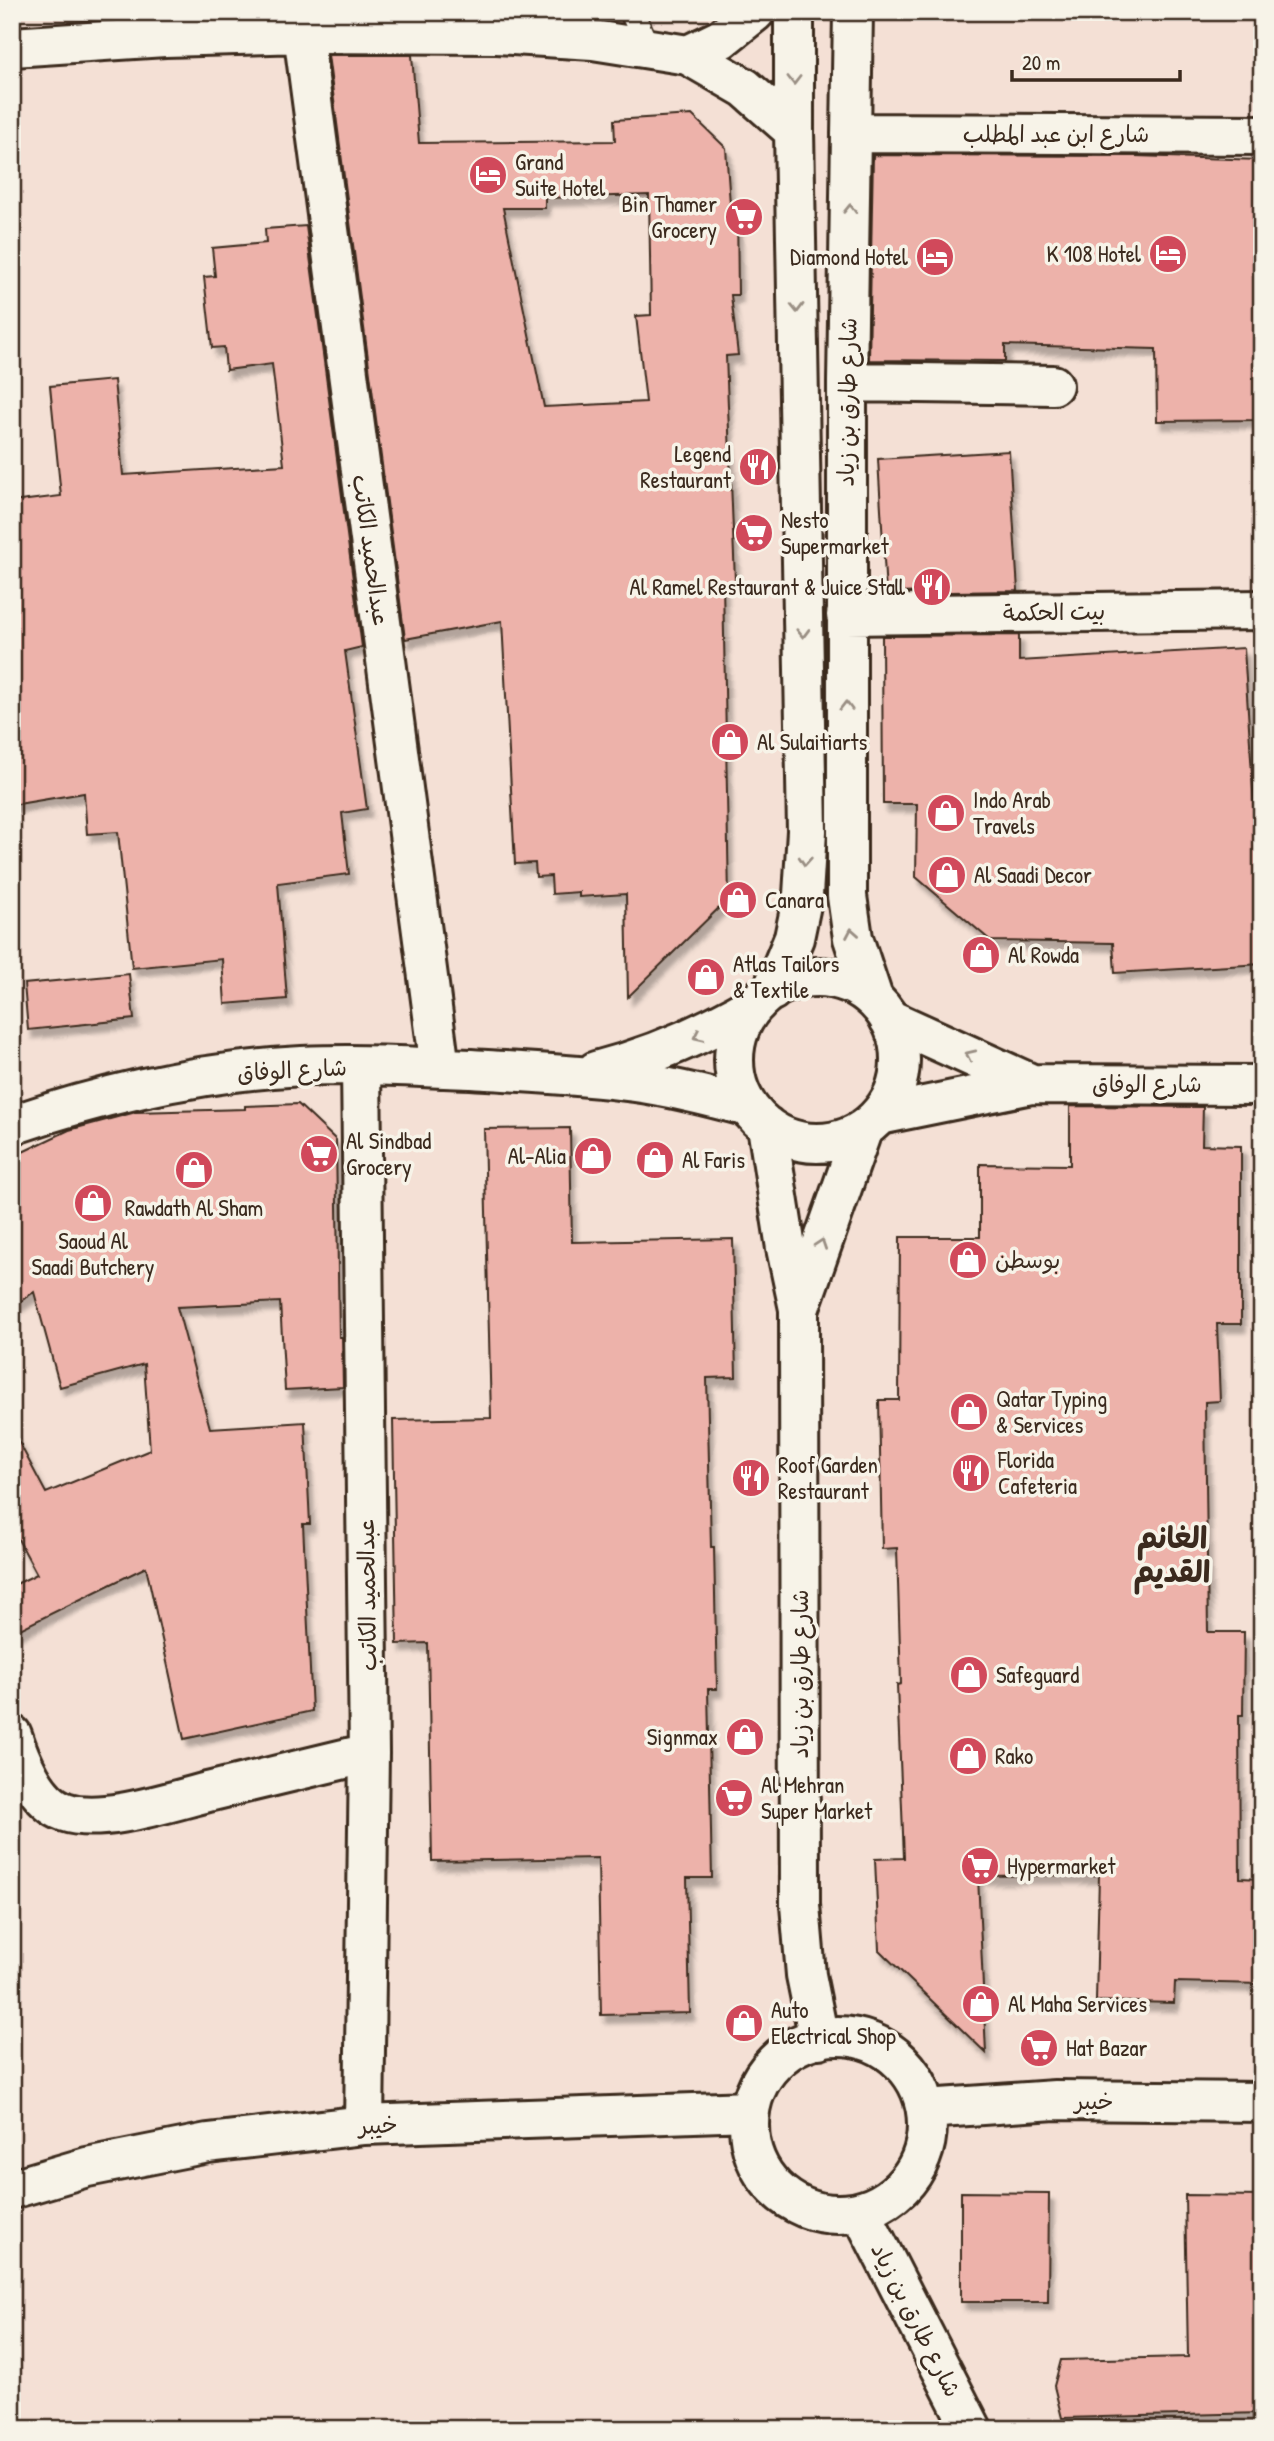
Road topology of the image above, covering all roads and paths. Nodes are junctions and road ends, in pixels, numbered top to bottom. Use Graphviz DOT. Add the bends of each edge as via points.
graph roads {
  1 [pos="632,12"];
  2 [pos="755,12"];
  3 [pos="794,12"];
  4 [pos="853,12"];
  5 [pos="303,33"];
  6 [pos="12,47"];
  7 [pos="648,49"];
  8 [pos="688,55"];
  9 [pos="794,131"];
  10 [pos="851,133"];
  11 [pos="1262,135"];
  12 [pos="847,382"];
  13 [pos="1053,385"];
  14 [pos="1262,610"];
  15 [pos="846,615"];
  16 [pos="765,997"];
  17 [pos="881,1008"];
  18 [pos="361,1066"];
  19 [pos="440,1068"];
  20 [pos="578,1075"];
  21 [pos="1032,1084"];
  22 [pos="1262,1085"];
  23 [pos="757,1116"];
  24 [pos="871,1123"];
  25 [pos="12,1125"];
  26 [pos="799,1309"];
  27 [pos="12,1735"];
  28 [pos="369,1754"];
  29 [pos="819,2039"];
  30 [pos="1262,2102"];
  31 [pos="926,2109"];
  32 [pos="749,2111"];
  33 [pos="364,2124"];
  34 [pos="12,2189"];
  35 [pos="862,2212"];
  36 [pos="972,2429"];
  1 -- 7 [label="lane"];
  2 -- 8 [label="street" via="721,39"];
  3 -- 9 [label="street, شارع طارق بن زياد, one-way"];
  4 -- 10 [label="street, شارع طارق بن زياد"];
  5 -- 6 [label="street"];
  5 -- 7 [label="street" via="497,34 593,40"];
  5 -- 19 [label="street, عبدالحميد الكاتب"];
  7 -- 8 [label="street"];
  8 -- 9 [label="street" via="745,88"];
  9 -- 16 [label="street, شارع طارق بن زياد, one-way" via="807,831 803,895 794,938"];
  10 -- 11 [label="street, شارع ابن عبد المطلب"];
  12 -- 10 [label="street, شارع طارق بن زياد, one-way"];
  12 -- 13 [label="street"];
  12 -- 15 [label="street, شارع طارق بن زياد"];
  14 -- 15 [label="street, بيت الحكمة"];
  17 -- 15 [label="street, شارع طارق بن زياد, one-way" via="853,938 847,896"];
  16 -- 17 [label="street" via="790,982 830,979 849,984"];
  16 -- 20 [label="street, شارع الوفاق, one-way" via="671,1048"];
  16 -- 23 [label="street" via="741,1026 734,1053 736,1081"];
  21 -- 17 [label="street, شارع الوفاق, one-way"];
  17 -- 24 [label="street" via="899,1043 901,1068 894,1093"];
  18 -- 19 [label="street, شارع الوفاق"];
  18 -- 25 [label="street, شارع الوفاق" via="222,1074 143,1088"];
  18 -- 28 [label="street, عبدالحميد الكاتب"];
  19 -- 20 [label="street, شارع الوفاق"];
  20 -- 23 [label="street, شارع الوفاق" via="692,1092"];
  21 -- 22 [label="street, شارع الوفاق"];
  21 -- 24 [label="street, شارع الوفاق"];
  23 -- 24 [label="street" via="788,1138 813,1144 838,1141"];
  23 -- 26 [label="street, شارع طارق بن زياد"];
  26 -- 24 [label="street, شارع طارق بن زياد, one-way"];
  26 -- 29 [label="street, شارع طارق بن زياد" via="800,1905 806,1975"];
  27 -- 28 [label="street" via="34,1786 49,1804 80,1816 124,1811"];
  28 -- 33 [label="street, عبدالحميد الكاتب"];
  29 -- 31 [label="street" via="858,2038 882,2048 903,2063"];
  29 -- 32 [label="street" via="786,2052 768,2068"];
  30 -- 31 [label="street, خيبر" via="1055,2100"];
  31 -- 35 [label="street" via="928,2131 914,2173 900,2190"];
  32 -- 33 [label="street, خيبر"];
  32 -- 35 [label="street" via="748,2136 755,2161 787,2199 810,2211"];
  33 -- 34 [label="street, خيبر" via="208,2143 87,2167"];
  35 -- 36 [label="street, شارع طارق بن زياد"];
}
